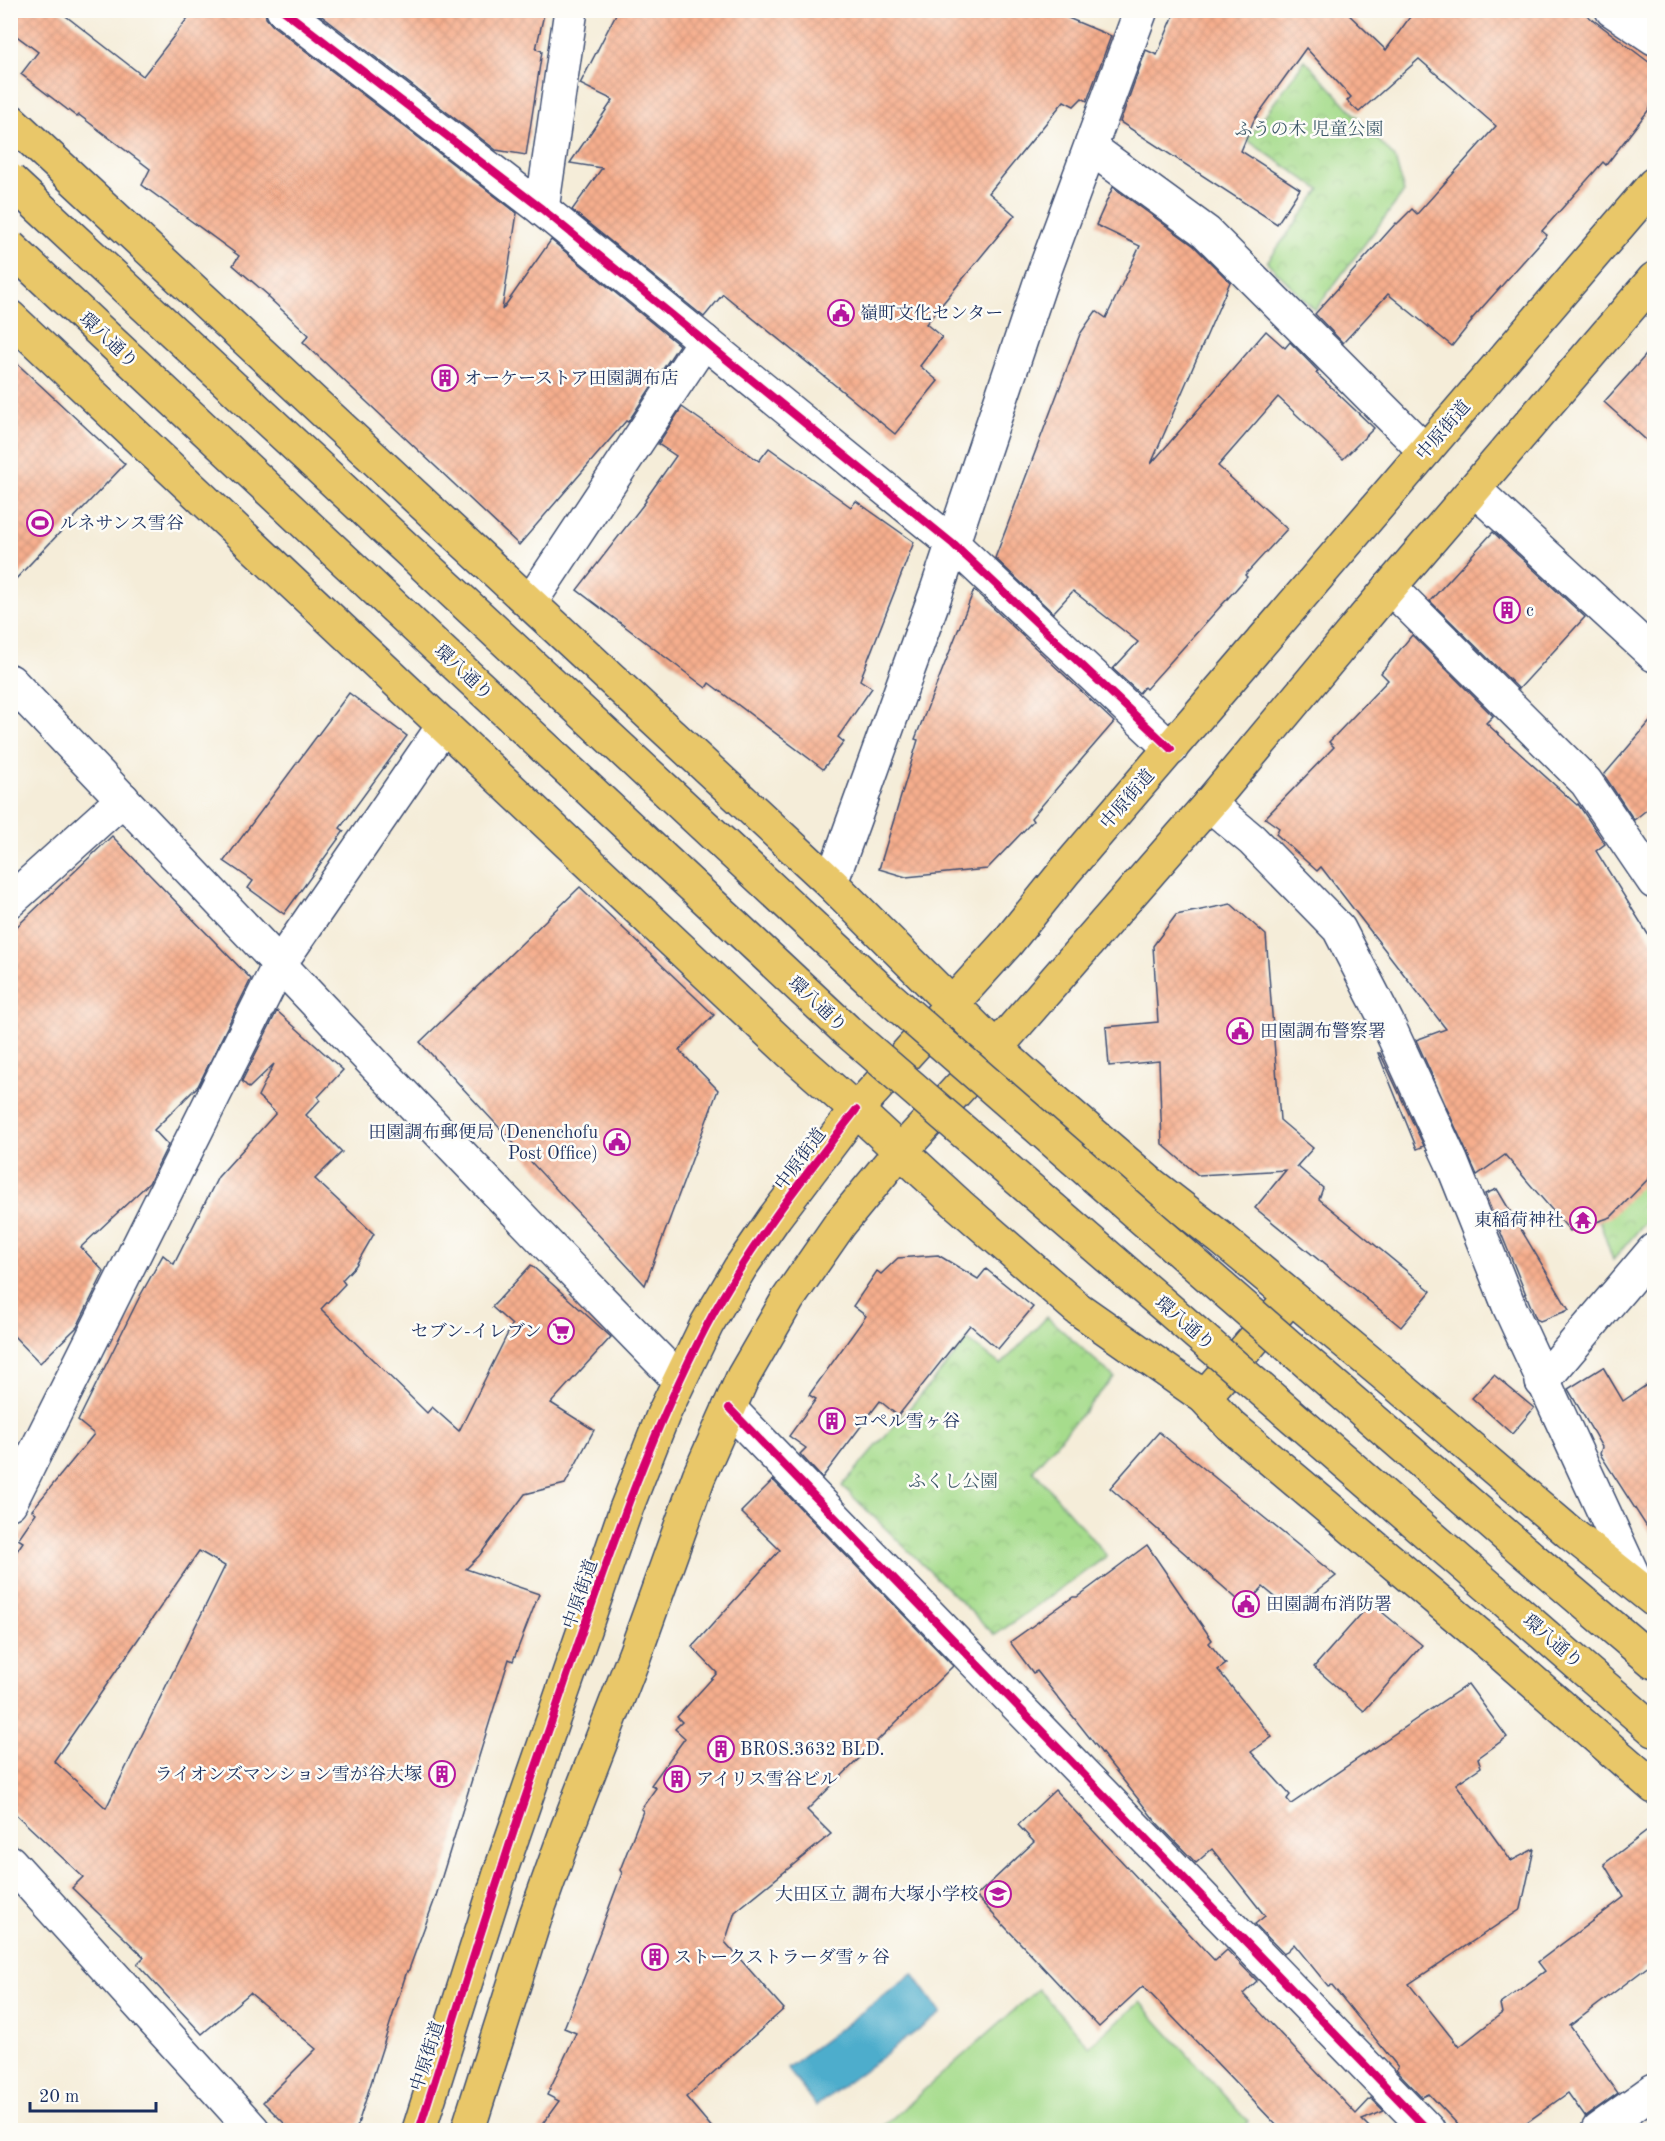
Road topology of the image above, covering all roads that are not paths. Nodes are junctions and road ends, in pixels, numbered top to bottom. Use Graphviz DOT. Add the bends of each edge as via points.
graph roads {
  1 [pos="283,10"];
  2 [pos="571,10"];
  3 [pos="1141,10"];
  4 [pos="1612,10"];
  5 [pos="1654,38"];
  6 [pos="10,120"];
  7 [pos="1091,148"];
  8 [pos="10,180"];
  9 [pos="1654,184"];
  10 [pos="542,209"];
  11 [pos="10,247"];
  12 [pos="1654,279"];
  13 [pos="10,317"];
  14 [pos="704,340"];
  15 [pos="1425,451"];
  16 [pos="1474,489"];
  17 [pos="953,544"];
  18 [pos="1390,587"];
  19 [pos="530,603"];
  20 [pos="1654,654"];
  21 [pos="10,681"];
  22 [pos="444,724"];
  23 [pos="1171,748"];
  24 [pos="123,798"];
  25 [pos="1209,804"];
  26 [pos="1654,882"];
  27 [pos="831,884"];
  28 [pos="10,901"];
  29 [pos="279,965"];
  30 [pos="952,1004"];
  31 [pos="996,1048"];
  32 [pos="856,1110"];
  33 [pos="900,1152"];
  34 [pos="1654,1250"];
  35 [pos="1291,1298"];
  36 [pos="679,1380"];
  37 [pos="1542,1382"];
  38 [pos="1204,1397"];
  39 [pos="729,1408"];
  40 [pos="10,1503"];
  41 [pos="1646,1593"];
  42 [pos="1654,1662"];
  43 [pos="1654,1730"];
  44 [pos="1654,1787"];
  45 [pos="10,1862"];
  46 [pos="1654,2090"];
  47 [pos="253,2130"];
  48 [pos="419,2130"];
  49 [pos="468,2130"];
  50 [pos="1428,2130"];
  51 [pos="1598,2130"];
  1 -- 10 [label="street"];
  2 -- 10 [label="street"];
  3 -- 7 [label="street"];
  4 -- 5 [label="street"];
  6 -- 19 [label="main road"];
  7 -- 15 [label="street" via="1206,232"];
  7 -- 17 [label="street"];
  8 -- 42 [label="main road, bridge" via="885,994"];
  9 -- 15 [label="main road, 中原街道"];
  10 -- 14 [label="street"];
  11 -- 43 [label="main road, 環八通り, bridge" via="846,1030"];
  12 -- 16 [label="main road"];
  13 -- 22 [label="main road"];
  14 -- 17 [label="street"];
  14 -- 19 [label="street"];
  15 -- 23 [label="main road, 中原街道"];
  16 -- 18 [label="main road"];
  16 -- 20 [label="street"];
  17 -- 23 [label="street"];
  17 -- 27 [label="street"];
  18 -- 25 [label="main road"];
  18 -- 26 [label="street" via="1586,782"];
  19 -- 27 [label="main road"];
  21 -- 24 [label="street"];
  22 -- 29 [label="street"];
  22 -- 32 [label="main road" via="780,1043"];
  23 -- 30 [label="main road, 中原街道"];
  24 -- 28 [label="street"];
  24 -- 29 [label="street"];
  25 -- 31 [label="main road"];
  25 -- 37 [label="street" via="1252,840 1339,929 1452,1163"];
  27 -- 30 [label="main road"];
  29 -- 36 [label="street"];
  29 -- 40 [label="street"];
  30 -- 31 [label="main road"];
  30 -- 32 [label="main road, 中原街道"];
  31 -- 33 [label="main road"];
  31 -- 35 [label="main road" via="1151,1184"];
  32 -- 33 [label="main road"];
  32 -- 36 [label="main road, 中原街道" via="740,1268"];
  33 -- 38 [label="main road" via="1077,1308"];
  33 -- 39 [label="main road" via="840,1224 788,1299 742,1377"];
  34 -- 37 [label="street"];
  35 -- 38 [label="main road"];
  35 -- 41 [label="main road"];
  36 -- 48 [label="main road, 中原街道" via="588,1616 502,1867"];
  37 -- 41 [label="street"];
  38 -- 44 [label="main road" via="1231,1426"];
  39 -- 49 [label="main road" via="699,1476 604,1740 563,1840"];
  39 -- 50 [label="street"];
  45 -- 47 [label="street"];
  46 -- 51 [label="street"];
}
